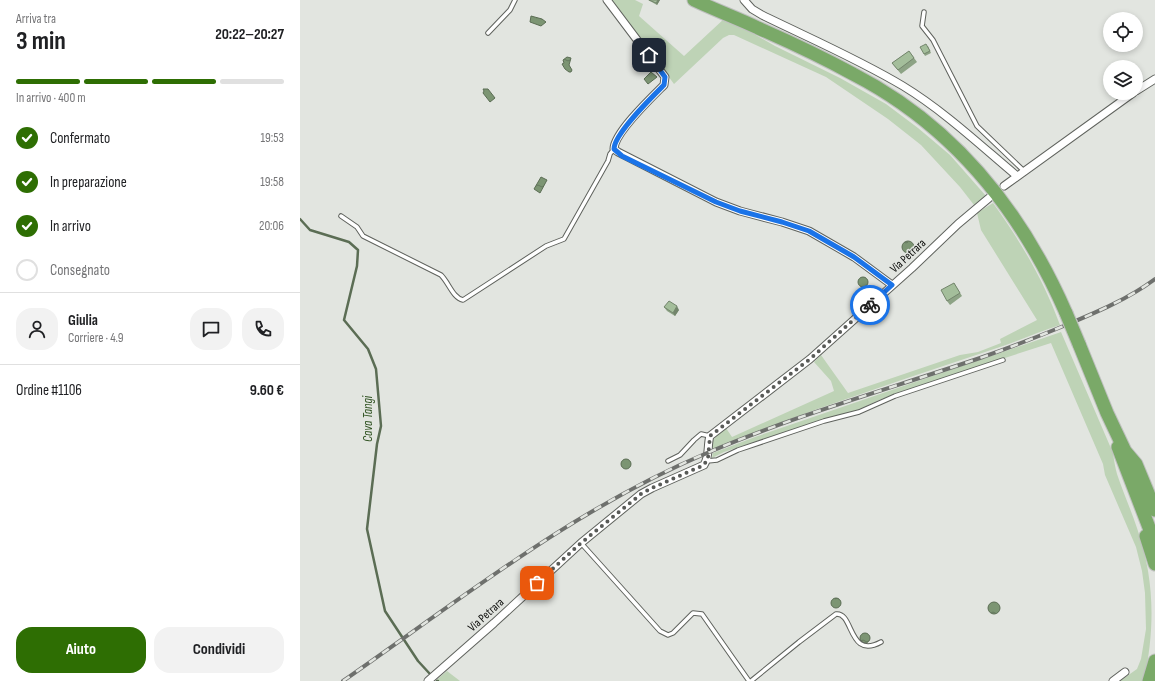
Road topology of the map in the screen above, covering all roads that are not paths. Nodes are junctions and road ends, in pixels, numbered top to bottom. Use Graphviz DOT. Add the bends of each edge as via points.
graph roads {
  1 [pos="515,0"];
  2 [pos="607,0"];
  3 [pos="694,0"];
  4 [pos="708,0"];
  5 [pos="744,0"];
  6 [pos="717,3"];
  7 [pos="924,12"];
  8 [pos="756,27"];
  9 [pos="488,33"];
  10 [pos="1155,79"];
  11 [pos="1143,87"];
  12 [pos="1124,100"];
  13 [pos="614,149"];
  14 [pos="1024,171"];
  15 [pos="1017,176"];
  16 [pos="1004,186"];
  17 [pos="989,198"];
  18 [pos="341,216"];
  19 [pos="892,285"];
  20 [pos="1003,360"];
  21 [pos="1107,413"];
  22 [pos="710,436"];
  23 [pos="1125,451"];
  24 [pos="668,461"];
  25 [pos="706,461"];
  26 [pos="1129,477"];
  27 [pos="1155,510"];
  28 [pos="1155,524"];
  29 [pos="581,543"];
  30 [pos="1155,543"];
  31 [pos="1155,564"];
  32 [pos="881,642"];
  33 [pos="1155,661"];
  34 [pos="1125,672"];
  35 [pos="428,681"];
  36 [pos="750,681"];
  37 [pos="1113,681"];
  38 [pos="1149,681"];
  1 -- 9 [label="lane" via="510,10"];
  2 -- 13 [label="street" via="665,77 664,85 625,127 614,144"];
  3 -- 8 [label="highway"];
  4 -- 6 [label="highway"];
  5 -- 15 [label="street" via="762,15 903,86 934,107"];
  6 -- 8 [label="highway"];
  7 -- 14 [label="lane" via="922,26 933,40 977,126"];
  8 -- 21 [label="highway, bridge" via="854,74 905,105 928,122 980,173 1014,216 1053,283"];
  10 -- 11 [label="street"];
  12 -- 14 [label="street"];
  13 -- 18 [label="lane" via="564,239 546,246 463,300 456,298 441,275 363,236 357,227"];
  13 -- 19 [label="street" via="622,156 716,202 809,231 854,257"];
  14 -- 15 [label="street"];
  15 -- 16 [label="street"];
  17 -- 19 [label="street, Via Petrara"];
  19 -- 22 [label="street, Via Petrara" via="810,359"];
  20 -- 25 [label="lane" via="895,396 859,412 738,450 718,460"];
  21 -- 23 [label="highway"];
  21 -- 26 [label="highway"];
  22 -- 24 [label="lane" via="701,434 680,455"];
  22 -- 25 [label="street"];
  23 -- 27 [label="highway" via="1136,464"];
  23 -- 28 [label="highway"];
  25 -- 29 [label="street, Via Petrara" via="704,465 641,494"];
  26 -- 30 [label="highway"];
  26 -- 31 [label="highway" via="1136,508"];
  29 -- 35 [label="street, Via Petrara"];
  29 -- 36 [label="lane" via="664,634 673,633 693,613 702,614"];
  32 -- 36 [label="lane" via="874,646 861,644 844,616 836,614"];
  33 -- 38 [label="highway"];
  34 -- 37 [label="street"];
}
